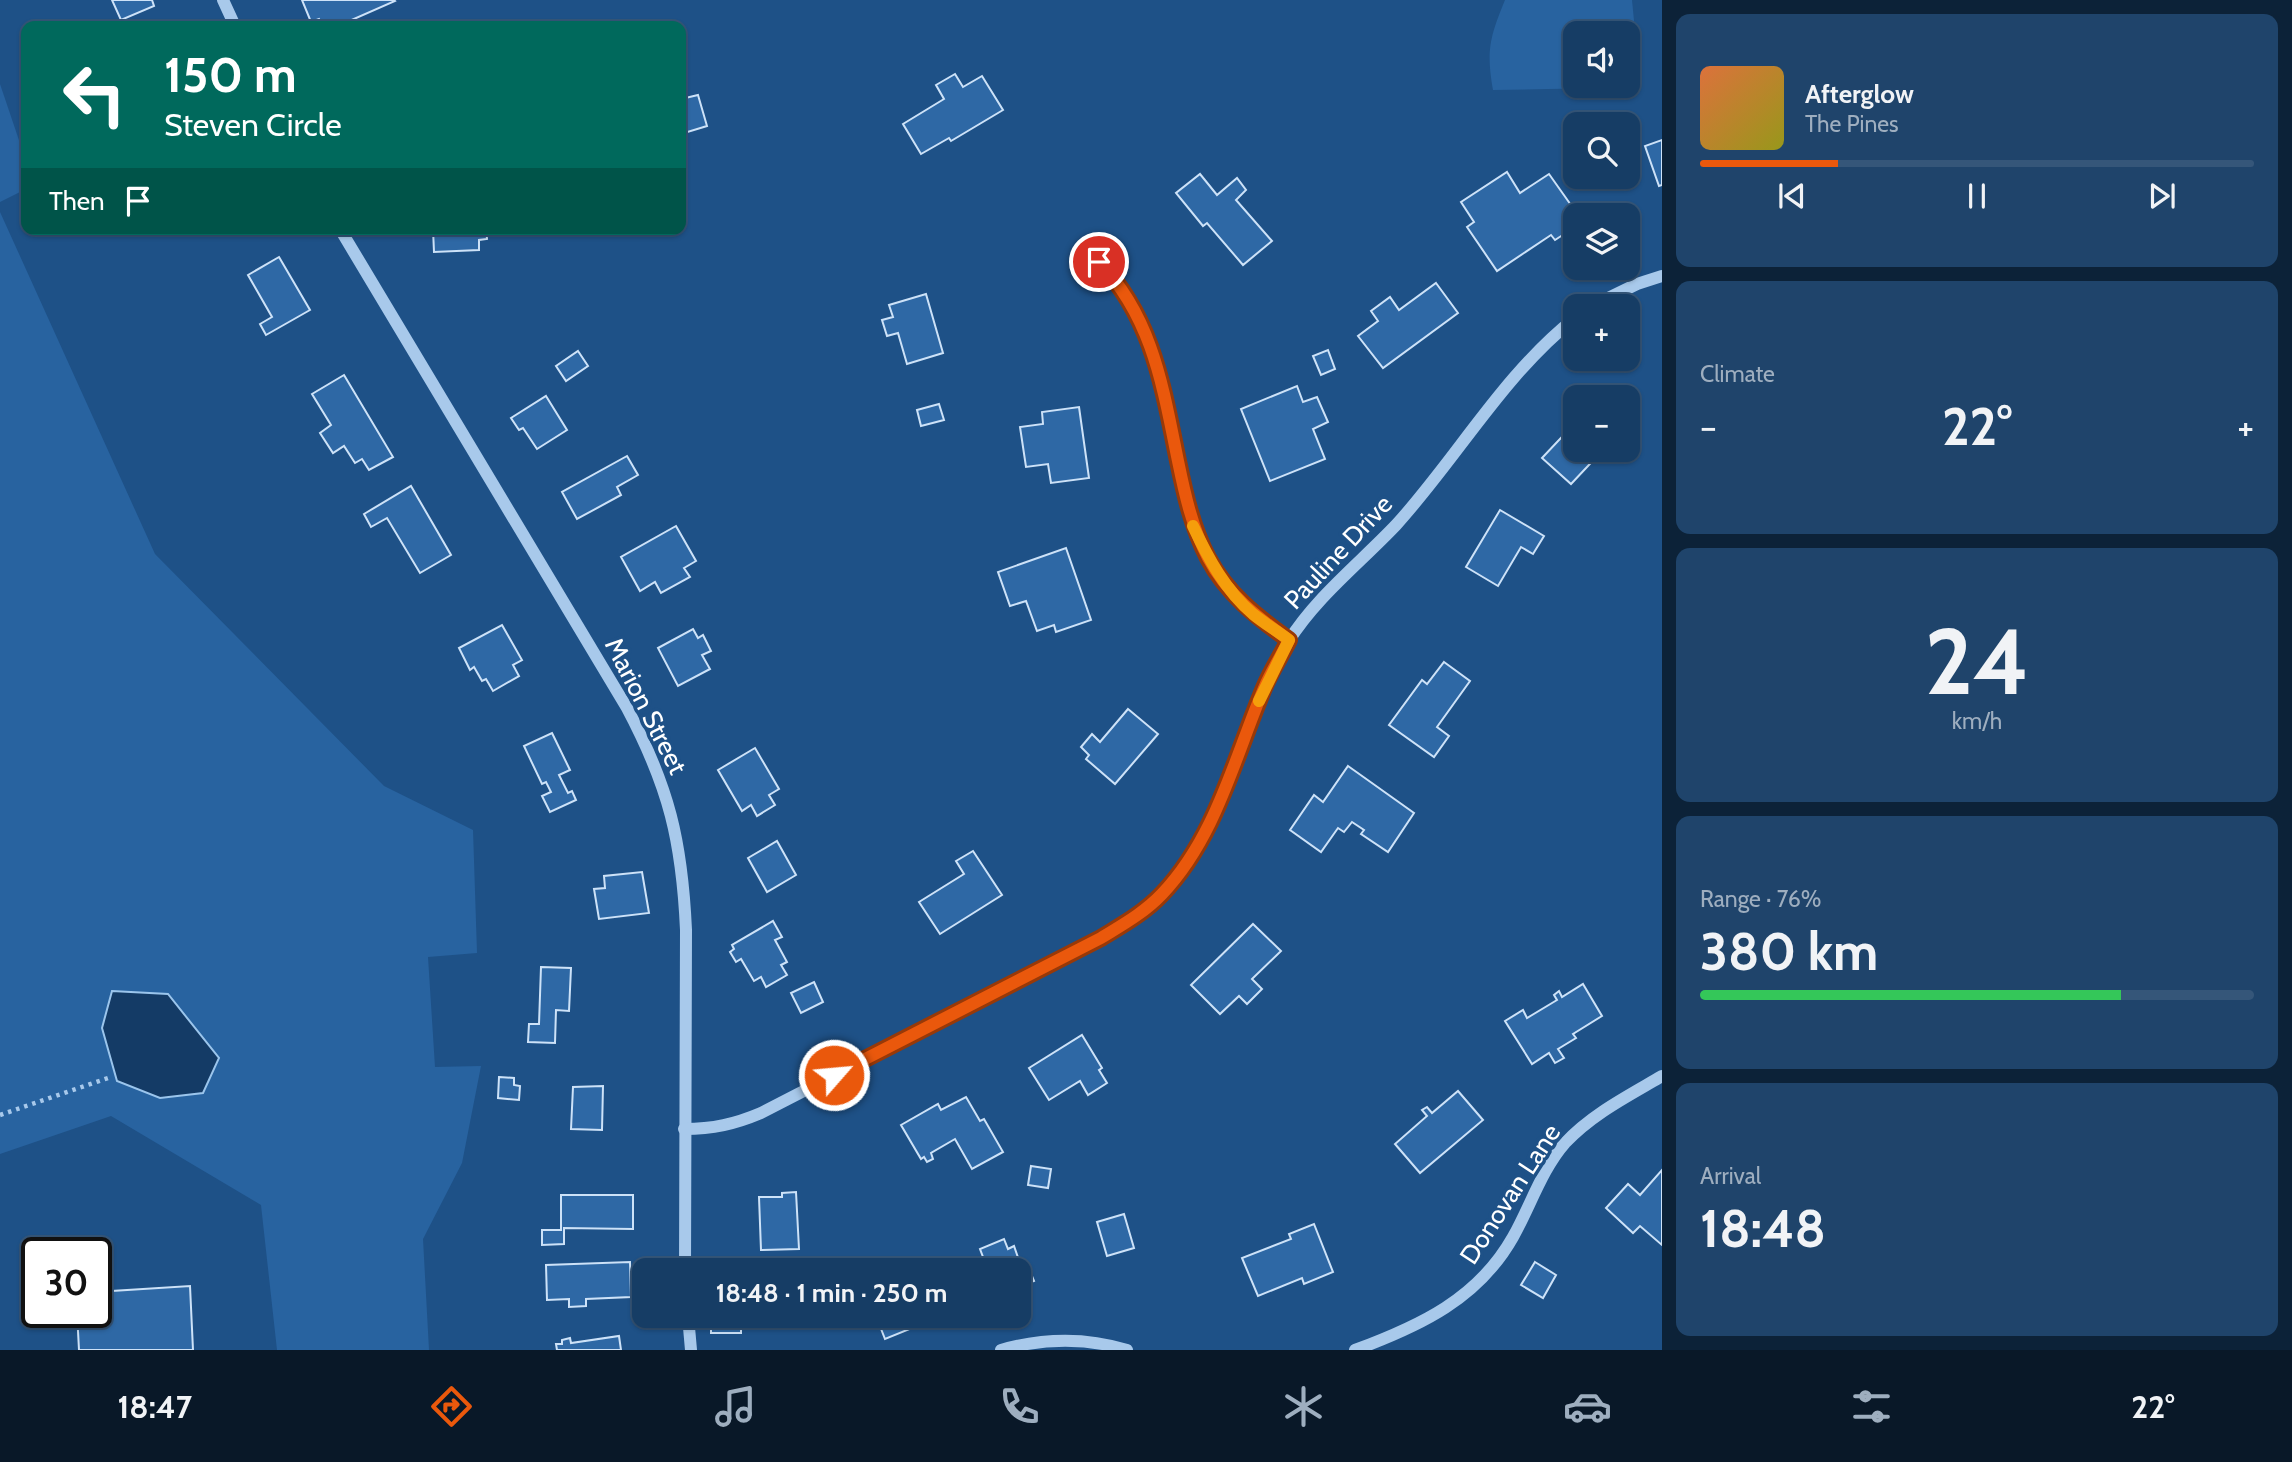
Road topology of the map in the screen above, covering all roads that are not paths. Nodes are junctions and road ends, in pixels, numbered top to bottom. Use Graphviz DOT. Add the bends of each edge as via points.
graph roads {
  1 [pos="223,0"];
  2 [pos="233,21"];
  3 [pos="344,235"];
  4 [pos="1087,249"];
  5 [pos="1662,276"];
  6 [pos="1617,294"];
  7 [pos="1563,328"];
  8 [pos="1289,640"];
  9 [pos="1662,1076"];
  10 [pos="684,1129"];
  11 [pos="685,1258"];
  12 [pos="689,1328"];
  13 [pos="691,1350"];
  14 [pos="1001,1350"];
  15 [pos="1127,1350"];
  16 [pos="1355,1350"];
  1 -- 2 [label="street"];
  3 -- 10 [label="street, Marion Street" via="627,708 659,775 671,810 684,887"];
  4 -- 8 [label="street" via="1117,283 1146,331 1193,526 1209,559 1252,613"];
  5 -- 6 [label="street"];
  7 -- 8 [label="street, Pauline Drive" via="1520,370 1396,524 1322,599"];
  8 -- 10 [label="street, Pauline Drive" via="1265,685 1206,832 1161,895 1134,919 761,1113 733,1125"];
  9 -- 16 [label="street, Donovan Lane" via="1604,1110 1563,1146 1497,1263 1477,1285 1424,1320"];
  10 -- 11 [label="street, Marion Street"];
  12 -- 13 [label="street"];
  14 -- 15 [label="street" via="1056,1340"];
}
